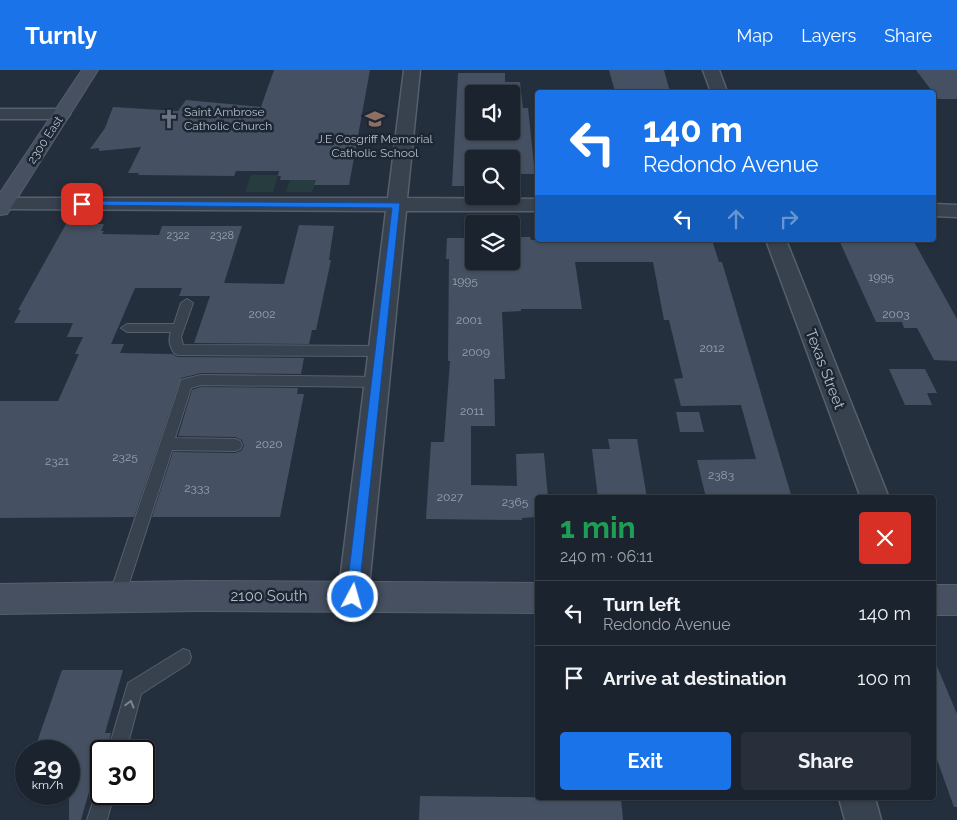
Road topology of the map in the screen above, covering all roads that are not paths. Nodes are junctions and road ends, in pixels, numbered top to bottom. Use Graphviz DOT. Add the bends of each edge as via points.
graph roads {
  1 [pos="90,70"];
  2 [pos="412,70"];
  3 [pos="711,70"];
  4 [pos="718,90"];
  5 [pos="0,114"];
  6 [pos="62,114"];
  7 [pos="397,205"];
  8 [pos="535,205"];
  9 [pos="2,206"];
  10 [pos="936,210"];
  11 [pos="957,211"];
  12 [pos="777,242"];
  13 [pos="187,303"];
  14 [pos="126,328"];
  15 [pos="179,328"];
  16 [pos="380,351"];
  17 [pos="377,382"];
  18 [pos="167,444"];
  19 [pos="235,445"];
  20 [pos="873,495"];
  21 [pos="117,596"];
  22 [pos="353,597"];
  23 [pos="535,598"];
  24 [pos="0,599"];
  25 [pos="936,600"];
  26 [pos="957,600"];
  27 [pos="183,657"];
  28 [pos="120,740"];
  29 [pos="858,800"];
  30 [pos="102,805"];
  31 [pos="97,820"];
  32 [pos="863,820"];
  1 -- 6 [label="street, 2300 East"];
  2 -- 7 [label="street"];
  3 -- 4 [label="street"];
  5 -- 6 [label="street"];
  6 -- 9 [label="street, 2300 East"];
  7 -- 8 [label="street"];
  7 -- 9 [label="street"];
  7 -- 16 [label="street"];
  10 -- 11 [label="street"];
  12 -- 20 [label="street, Texas Street"];
  13 -- 15 [label="lane"];
  14 -- 15 [label="lane"];
  15 -- 16 [label="lane" via="175,337 178,350"];
  16 -- 17 [label="street"];
  17 -- 18 [label="lane" via="201,380 186,384"];
  17 -- 22 [label="street"];
  18 -- 19 [label="lane"];
  18 -- 21 [label="lane"];
  21 -- 22 [label="street, 2100 South"];
  21 -- 24 [label="street, 2100 South"];
  22 -- 23 [label="street, 2100 South"];
  25 -- 26 [label="street"];
  28 -- 27 [label="lane, one-way" via="134,689"];
  29 -- 32 [label="street"];
  30 -- 31 [label="lane"];
}
